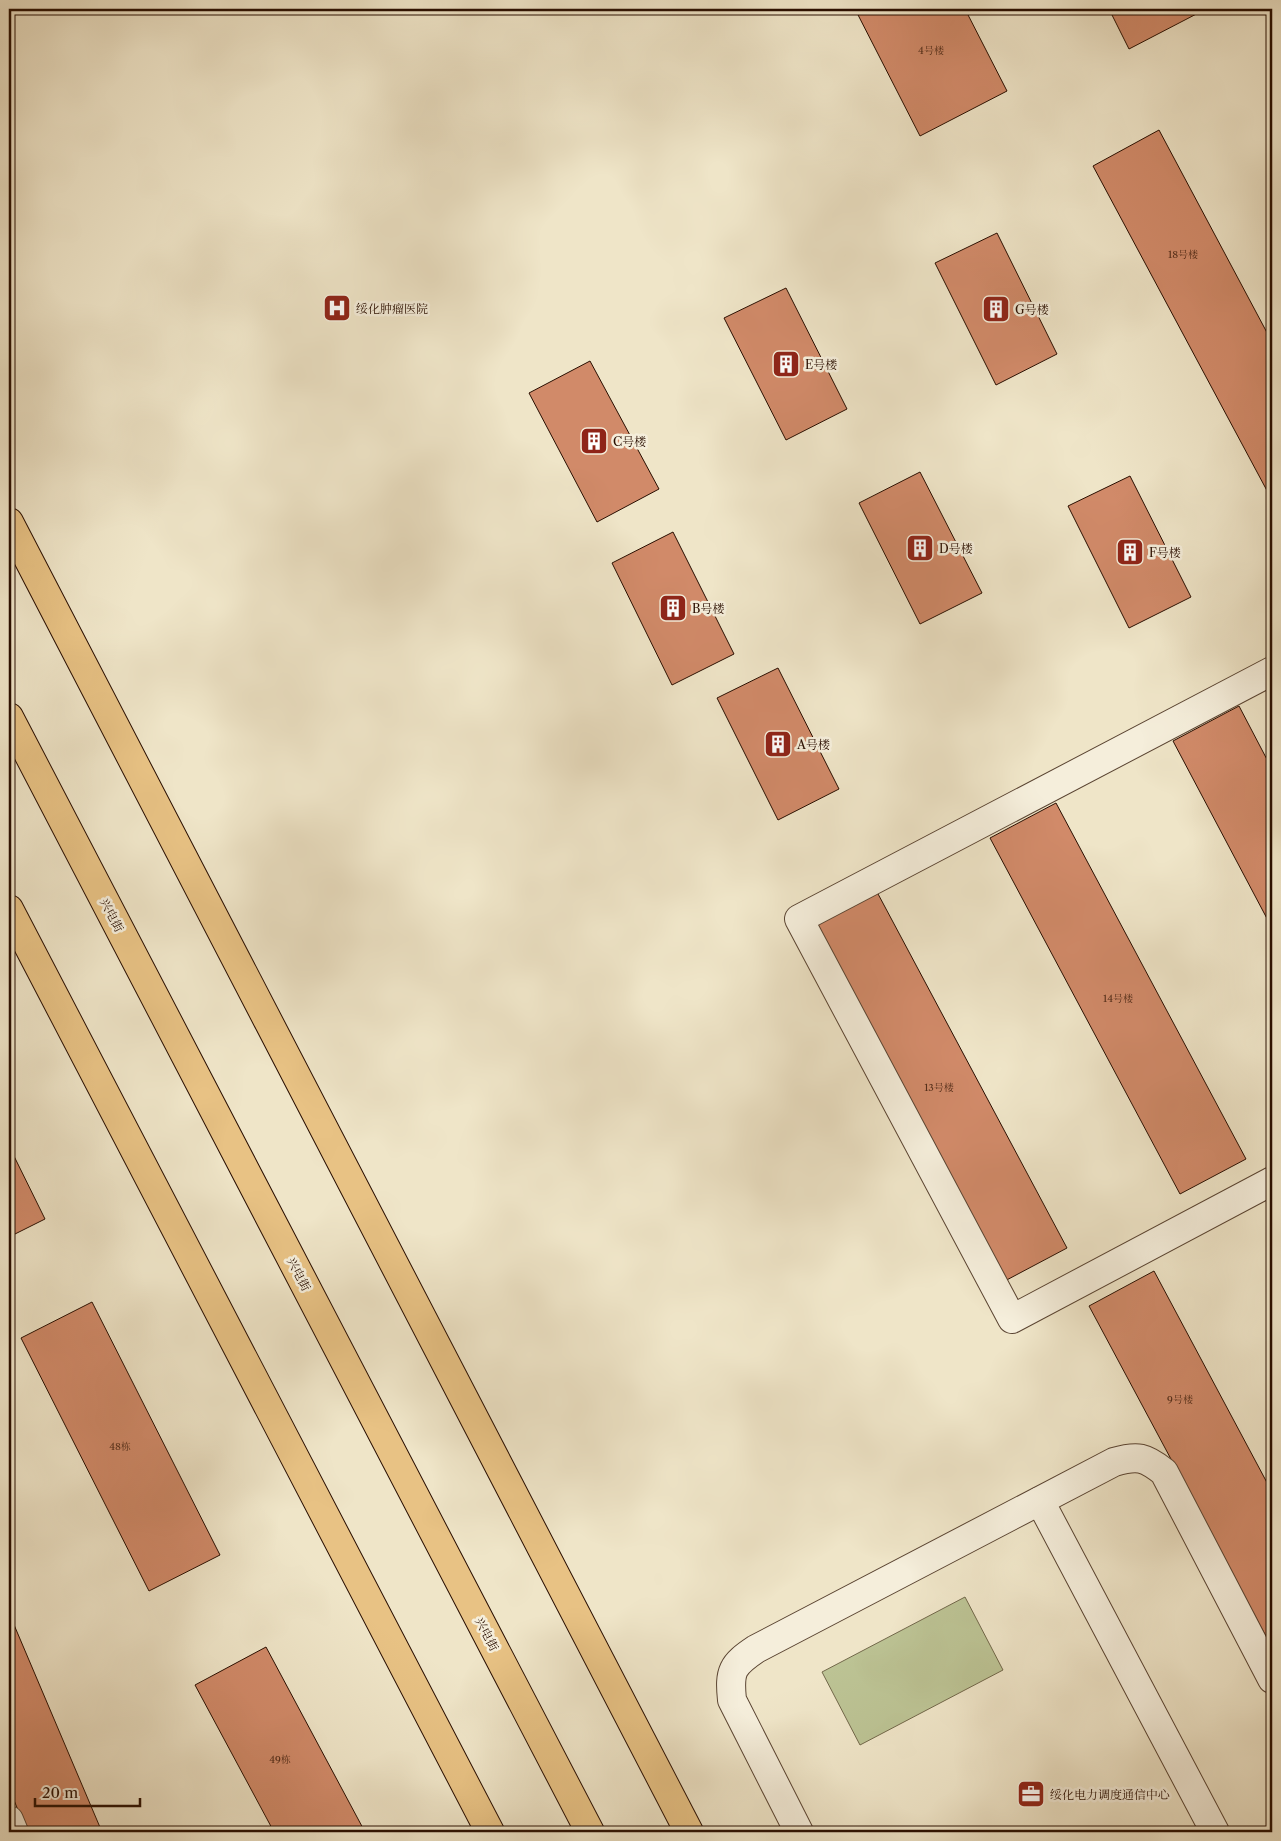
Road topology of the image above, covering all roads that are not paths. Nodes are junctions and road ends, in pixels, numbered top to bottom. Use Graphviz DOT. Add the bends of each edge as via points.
graph roads {
  1 [pos="9,522"];
  2 [pos="1272,671"];
  3 [pos="9,717"];
  4 [pos="9,909"];
  5 [pos="1272,1181"];
  6 [pos="1040,1501"];
  7 [pos="1272,1679"];
  8 [pos="9,1820"];
  9 [pos="14,1832"];
  10 [pos="490,1832"];
  11 [pos="590,1832"];
  12 [pos="689,1832"];
  13 [pos="800,1832"];
  14 [pos="1215,1832"];
  1 -- 12 [label="main road"];
  2 -- 5 [label="street" via="799,919 1012,1319"];
  3 -- 11 [label="main road, 兴电街"];
  4 -- 10 [label="main road"];
  6 -- 7 [label="street" via="1114,1462 1132,1457 1150,1461 1164,1472"];
  6 -- 13 [label="street" via="739,1660 730,1680 732,1700"];
  6 -- 14 [label="street"];
  8 -- 9 [label="street"];
}
